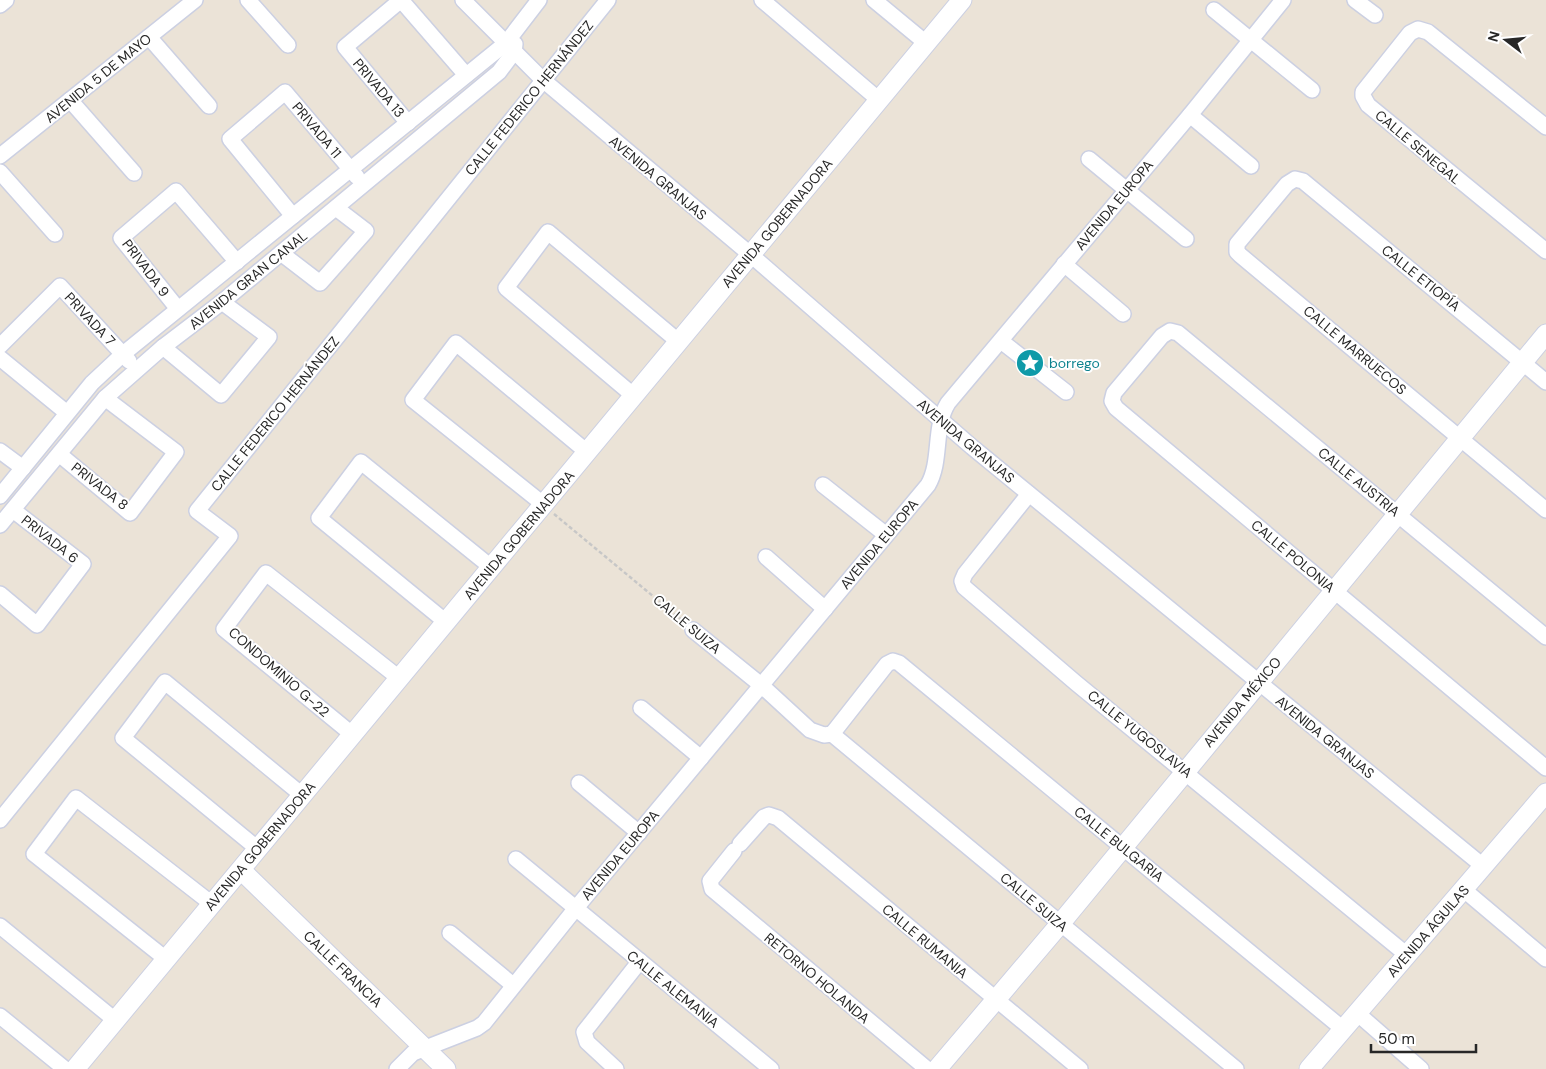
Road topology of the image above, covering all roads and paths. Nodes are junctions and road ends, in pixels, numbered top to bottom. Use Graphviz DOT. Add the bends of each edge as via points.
graph roads {
  1 [pos="6,0"];
  2 [pos="195,0"];
  3 [pos="248,0"];
  4 [pos="463,0"];
  5 [pos="539,0"];
  6 [pos="608,0"];
  7 [pos="762,0"];
  8 [pos="874,0"];
  9 [pos="962,0"];
  10 [pos="1283,0"];
  11 [pos="1355,0"];
  12 [pos="0,5"];
  13 [pos="1214,10"];
  14 [pos="1375,15"];
  15 [pos="149,37"];
  16 [pos="1250,40"];
  17 [pos="926,43"];
  18 [pos="288,45"];
  19 [pos="510,48"];
  20 [pos="466,75"];
  21 [pos="543,80"];
  22 [pos="1312,90"];
  23 [pos="70,100"];
  24 [pos="879,100"];
  25 [pos="209,106"];
  26 [pos="1190,115"];
  27 [pos="408,122"];
  28 [pos="1546,126"];
  29 [pos="0,156"];
  30 [pos="1089,159"];
  31 [pos="1251,166"];
  32 [pos="350,170"];
  33 [pos="0,172"];
  34 [pos="134,173"];
  35 [pos="1295,179"];
  36 [pos="363,184"];
  37 [pos="1127,189"];
  38 [pos="336,208"];
  39 [pos="293,216"];
  40 [pos="55,234"];
  41 [pos="1186,239"];
  42 [pos="1546,251"];
  43 [pos="281,253"];
  44 [pos="750,255"];
  45 [pos="237,262"];
  46 [pos="1064,264"];
  47 [pos="222,302"];
  48 [pos="178,309"];
  49 [pos="1123,314"];
  50 [pos="1170,331"];
  51 [pos="1546,334"];
  52 [pos="1001,341"];
  53 [pos="679,342"];
  54 [pos="0,346"];
  55 [pos="163,347"];
  56 [pos="123,354"];
  57 [pos="0,358"];
  58 [pos="1523,362"];
  59 [pos="136,370"];
  60 [pos="1546,382"];
  61 [pos="1066,392"];
  62 [pos="634,396"];
  63 [pos="105,398"];
  64 [pos="68,413"];
  65 [pos="941,420"];
  66 [pos="1461,437"];
  67 [pos="0,451"];
  68 [pos="587,452"];
  69 [pos="59,454"];
  70 [pos="23,468"];
  71 [pos="823,485"];
  72 [pos="1029,494"];
  73 [pos="0,496"];
  74 [pos="544,504"];
  75 [pos="13,510"];
  76 [pos="1546,510"];
  77 [pos="1398,513"];
  78 [pos="0,525"];
  79 [pos="885,534"];
  80 [pos="766,557"];
  81 [pos="491,567"];
  82 [pos="1334,591"];
  83 [pos="0,594"];
  84 [pos="825,609"];
  85 [pos="446,622"];
  86 [pos="694,630"];
  87 [pos="1546,637"];
  88 [pos="399,678"];
  89 [pos="1258,683"];
  90 [pos="761,685"];
  91 [pos="640,708"];
  92 [pos="832,734"];
  93 [pos="353,735"];
  94 [pos="701,758"];
  95 [pos="1546,768"];
  96 [pos="1185,771"];
  97 [pos="579,783"];
  98 [pos="1546,793"];
  99 [pos="302,795"];
  100 [pos="0,820"];
  101 [pos="639,833"];
  102 [pos="1122,846"];
  103 [pos="258,849"];
  104 [pos="516,859"];
  105 [pos="1483,866"];
  106 [pos="241,870"];
  107 [pos="709,884"];
  108 [pos="1463,889"];
  109 [pos="212,904"];
  110 [pos="576,908"];
  111 [pos="1060,924"];
  112 [pos="0,926"];
  113 [pos="450,933"];
  114 [pos="1407,955"];
  115 [pos="166,959"];
  116 [pos="1546,959"];
  117 [pos="640,962"];
  118 [pos="513,985"];
  119 [pos="995,1000"];
  120 [pos="1357,1013"];
  121 [pos="0,1016"];
  122 [pos="115,1020"];
  123 [pos="1344,1029"];
  124 [pos="425,1048"];
  125 [pos="65,1069"];
  126 [pos="75,1069"];
  127 [pos="397,1069"];
  128 [pos="446,1069"];
  129 [pos="616,1069"];
  130 [pos="771,1069"];
  131 [pos="927,1069"];
  132 [pos="937,1069"];
  133 [pos="1080,1069"];
  134 [pos="1236,1069"];
  135 [pos="1309,1069"];
  136 [pos="1421,1069"];
  1 -- 12 [label="street"];
  2 -- 15 [label="street, AVENIDA 5 DE MAYO"];
  3 -- 18 [label="street"];
  4 -- 19 [label="street, AVENIDA GRANJAS"];
  5 -- 19 [label="street" via="517,27"];
  6 -- 21 [label="street, CALLE FEDERICO HERNÁNDEZ"];
  7 -- 24 [label="street"];
  8 -- 17 [label="street"];
  9 -- 17 [label="street, AVENIDA GOBERNADORA"];
  10 -- 16 [label="street, AVENIDA EUROPA"];
  11 -- 14 [label="street"];
  13 -- 16 [label="street"];
  15 -- 23 [label="street, AVENIDA 5 DE MAYO"];
  15 -- 25 [label="street"];
  16 -- 22 [label="street"];
  16 -- 26 [label="street, AVENIDA EUROPA"];
  17 -- 24 [label="street, AVENIDA GOBERNADORA"];
  19 -- 20 [label="street, AVENIDA GRAN CANAL"];
  19 -- 21 [label="street, AVENIDA GRANJAS"];
  19 -- 36 [label="street, AVENIDA GRAN CANAL" via="499,72"];
  20 -- 27 [label="street, AVENIDA GRAN CANAL"];
  20 -- 27 [label="street, PRIVADA 13" via="401,0 345,47"];
  21 -- 44 [label="street, AVENIDA GRANJAS"];
  21 -- 100 [label="street, CALLE FEDERICO HERNÁNDEZ" via="197,511 230,536"];
  23 -- 29 [label="street, AVENIDA 5 DE MAYO"];
  23 -- 34 [label="street"];
  24 -- 44 [label="street, AVENIDA GOBERNADORA"];
  26 -- 31 [label="street"];
  26 -- 37 [label="street, AVENIDA EUROPA"];
  27 -- 32 [label="street, AVENIDA GRAN CANAL"];
  28 -- 42 [label="street, CALLE SENEGAL" via="1428,32 1418,29 1410,33 1363,92 1364,100"];
  30 -- 37 [label="street"];
  32 -- 36 [label="street, PRIVADA 11"];
  32 -- 39 [label="street, AVENIDA GRAN CANAL"];
  32 -- 39 [label="street, PRIVADA 11" via="285,92 230,139"];
  33 -- 40 [label="street"];
  35 -- 58 [label="street, CALLE ETIOPÍA" via="1303,181"];
  35 -- 66 [label="street, CALLE MARRUECOS" via="1287,184 1239,240 1237,252"];
  36 -- 38 [label="street, AVENIDA GRAN CANAL"];
  37 -- 41 [label="street"];
  37 -- 46 [label="street, AVENIDA EUROPA"];
  38 -- 43 [label="street, AVENIDA GRAN CANAL"];
  38 -- 43 [label="street" via="366,230 320,283"];
  39 -- 45 [label="street, AVENIDA GRAN CANAL"];
  43 -- 47 [label="street, AVENIDA GRAN CANAL"];
  44 -- 53 [label="street, AVENIDA GOBERNADORA"];
  44 -- 65 [label="street, AVENIDA GRANJAS"];
  45 -- 48 [label="street, AVENIDA GRAN CANAL"];
  45 -- 48 [label="street, PRIVADA 9" via="176,191 121,238"];
  46 -- 49 [label="street"];
  46 -- 52 [label="street, AVENIDA EUROPA"];
  47 -- 55 [label="street, AVENIDA GRAN CANAL"];
  47 -- 55 [label="street" via="269,337 221,395"];
  48 -- 56 [label="street, AVENIDA GRAN CANAL"];
  50 -- 77 [label="street, CALLE AUSTRIA" via="1178,333"];
  50 -- 82 [label="street, CALLE POLONIA" via="1162,336 1114,393 1113,404"];
  51 -- 58 [label="street, AVENIDA MÉXICO"];
  52 -- 61 [label="street"];
  52 -- 65 [label="street, AVENIDA EUROPA" via="948,403"];
  53 -- 62 [label="street, AVENIDA GOBERNADORA"];
  53 -- 62 [label="street" via="548,232 506,288"];
  54 -- 56 [label="street, PRIVADA 7" via="60,286"];
  55 -- 59 [label="street, AVENIDA GRAN CANAL"];
  56 -- 59 [label="street, PRIVADA 7"];
  56 -- 64 [label="street, AVENIDA GRAN CANAL" via="92,383"];
  57 -- 64 [label="street"];
  58 -- 60 [label="street, CALLE ETIOPÍA"];
  58 -- 66 [label="street, AVENIDA MÉXICO"];
  59 -- 63 [label="street, AVENIDA GRAN CANAL"];
  62 -- 68 [label="street, AVENIDA GOBERNADORA"];
  63 -- 69 [label="street, AVENIDA GRAN CANAL"];
  63 -- 69 [label="street, PRIVADA 8" via="176,452 130,512"];
  64 -- 70 [label="street, AVENIDA GRAN CANAL"];
  65 -- 72 [label="street, AVENIDA GRANJAS"];
  65 -- 79 [label="street, AVENIDA EUROPA" via="931,480"];
  66 -- 76 [label="street, CALLE MARRUECOS"];
  66 -- 77 [label="street, AVENIDA MÉXICO"];
  67 -- 70 [label="street"];
  68 -- 74 [label="street, AVENIDA GOBERNADORA"];
  68 -- 74 [label="street" via="456,343 413,400"];
  69 -- 75 [label="street, AVENIDA GRAN CANAL"];
  70 -- 73 [label="street, AVENIDA GRAN CANAL"];
  71 -- 79 [label="street"];
  72 -- 89 [label="street, AVENIDA GRANJAS"];
  72 -- 96 [label="street, CALLE YUGOSLAVIA" via="965,574 963,584 1076,683"];
  74 -- 81 [label="street, AVENIDA GOBERNADORA"];
  74 -- 86 [label="path, CALLE SUIZA"];
  75 -- 78 [label="street, AVENIDA GRAN CANAL"];
  75 -- 83 [label="street, PRIVADA 6" via="83,564 37,625"];
  77 -- 82 [label="street, AVENIDA MÉXICO"];
  77 -- 87 [label="street, CALLE AUSTRIA"];
  79 -- 84 [label="street, AVENIDA EUROPA"];
  80 -- 84 [label="street"];
  81 -- 85 [label="street, AVENIDA GOBERNADORA"];
  81 -- 85 [label="street" via="361,462 319,518"];
  82 -- 89 [label="street, AVENIDA MÉXICO"];
  82 -- 95 [label="street, CALLE POLONIA"];
  84 -- 90 [label="street, AVENIDA EUROPA"];
  85 -- 88 [label="street, AVENIDA GOBERNADORA"];
  86 -- 90 [label="street, CALLE SUIZA"];
  88 -- 93 [label="street, AVENIDA GOBERNADORA"];
  88 -- 93 [label="street, CONDOMINIO G-22" via="266,573 224,629"];
  89 -- 96 [label="street, AVENIDA MÉXICO"];
  89 -- 105 [label="street, AVENIDA GRANJAS"];
  90 -- 92 [label="street, CALLE SUIZA" via="810,730"];
  90 -- 94 [label="street, AVENIDA EUROPA"];
  91 -- 94 [label="street"];
  92 -- 102 [label="street, CALLE BULGARIA" via="887,664 893,661 907,669"];
  92 -- 111 [label="street, CALLE SUIZA"];
  93 -- 99 [label="street, AVENIDA GOBERNADORA"];
  94 -- 101 [label="street, AVENIDA EUROPA"];
  96 -- 102 [label="street, AVENIDA MÉXICO"];
  96 -- 114 [label="street, CALLE YUGOSLAVIA"];
  97 -- 101 [label="street"];
  98 -- 105 [label="street, AVENIDA ÁGUILAS"];
  99 -- 103 [label="street, AVENIDA GOBERNADORA"];
  99 -- 103 [label="street" via="165,682 123,738"];
  101 -- 110 [label="street, AVENIDA EUROPA"];
  102 -- 111 [label="street, AVENIDA MÉXICO"];
  102 -- 123 [label="street, CALLE BULGARIA"];
  103 -- 106 [label="street, AVENIDA GOBERNADORA"];
  104 -- 110 [label="street, CALLE ALEMANIA"];
  105 -- 108 [label="street, AVENIDA ÁGUILAS"];
  106 -- 109 [label="street, AVENIDA GOBERNADORA"];
  106 -- 124 [label="street, CALLE FRANCIA"];
  107 -- 119 [label="street, CALLE RUMANIA" via="759,821 769,815 778,818"];
  107 -- 131 [label="street, RETORNO HOLANDA"];
  108 -- 114 [label="street, AVENIDA ÁGUILAS"];
  108 -- 116 [label="street"];
  109 -- 115 [label="street, AVENIDA GOBERNADORA"];
  109 -- 115 [label="street" via="76,798 34,854"];
  110 -- 117 [label="street, CALLE ALEMANIA"];
  110 -- 118 [label="street, AVENIDA EUROPA"];
  111 -- 119 [label="street, AVENIDA MÉXICO"];
  111 -- 134 [label="street, CALLE SUIZA"];
  112 -- 122 [label="street"];
  113 -- 118 [label="street"];
  114 -- 120 [label="street, AVENIDA ÁGUILAS"];
  115 -- 122 [label="street, AVENIDA GOBERNADORA"];
  117 -- 129 [label="street" via="586,1028 584,1035 587,1042"];
  117 -- 130 [label="street, CALLE ALEMANIA"];
  118 -- 124 [label="street, AVENIDA EUROPA" via="480,1026"];
  119 -- 132 [label="street, AVENIDA MÉXICO"];
  119 -- 133 [label="street, CALLE RUMANIA"];
  120 -- 123 [label="street, AVENIDA ÁGUILAS"];
  120 -- 136 [label="street"];
  121 -- 125 [label="street"];
  122 -- 126 [label="street, AVENIDA GOBERNADORA"];
  123 -- 135 [label="street, AVENIDA ÁGUILAS"];
  124 -- 127 [label="street, AVENIDA EUROPA" via="409,1055"];
  124 -- 128 [label="street, CALLE FRANCIA"];
}
